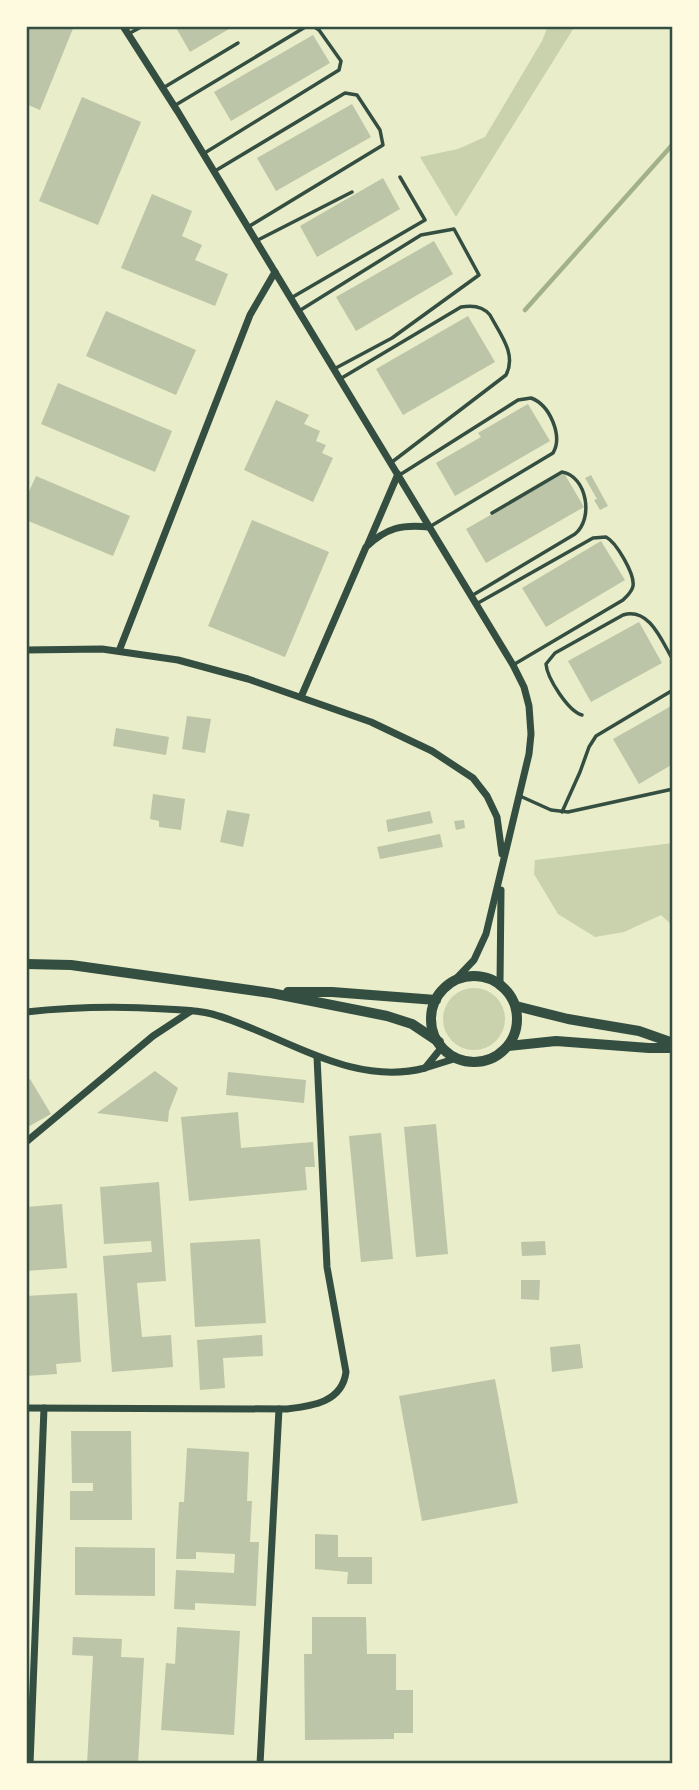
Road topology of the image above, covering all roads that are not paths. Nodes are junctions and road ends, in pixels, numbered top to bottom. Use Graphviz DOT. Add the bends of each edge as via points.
graph roads {
  1 [pos="123,26"];
  2 [pos="143,26"];
  3 [pos="307,26"];
  4 [pos="313,26"];
  5 [pos="128,34"];
  6 [pos="238,43"];
  7 [pos="163,88"];
  8 [pos="174,106"];
  9 [pos="203,154"];
  10 [pos="214,172"];
  11 [pos="400,177"];
  12 [pos="352,192"];
  13 [pos="247,227"];
  14 [pos="256,241"];
  15 [pos="275,272"];
  16 [pos="291,299"];
  17 [pos="299,312"];
  18 [pos="334,369"];
  19 [pos="340,379"];
  20 [pos="391,463"];
  21 [pos="398,475"];
  22 [pos="492,513"];
  23 [pos="429,527"];
  24 [pos="366,547"];
  25 [pos="471,596"];
  26 [pos="476,604"];
  27 [pos="26,650"];
  28 [pos="119,651"];
  29 [pos="673,660"];
  30 [pos="513,665"];
  31 [pos="673,690"];
  32 [pos="301,697"];
  33 [pos="582,715"];
  34 [pos="673,789"];
  35 [pos="519,795"];
  36 [pos="562,812"];
  37 [pos="502,865"];
  38 [pos="26,964"];
  39 [pos="453,982"];
  40 [pos="500,984"];
  41 [pos="271,993"];
  42 [pos="436,1000"];
  43 [pos="516,1006"];
  44 [pos="192,1010"];
  45 [pos="26,1012"];
  46 [pos="440,1045"];
  47 [pos="673,1045"];
  48 [pos="508,1046"];
  49 [pos="317,1057"];
  50 [pos="457,1058"];
  51 [pos="425,1069"];
  52 [pos="26,1142"];
  53 [pos="26,1408"];
  54 [pos="44,1408"];
  55 [pos="279,1409"];
  56 [pos="30,1764"];
  57 [pos="261,1764"];
  1 -- 5 [label="street"];
  2 -- 5 [label="lane"];
  3 -- 8 [label="lane"];
  4 -- 9 [label="lane" via="341,61 339,70"];
  5 -- 7 [label="street"];
  6 -- 7 [label="lane"];
  7 -- 8 [label="street"];
  8 -- 9 [label="street"];
  9 -- 10 [label="street"];
  10 -- 13 [label="street"];
  10 -- 13 [label="lane" via="345,93 357,95 380,130 383,145"];
  11 -- 16 [label="lane" via="425,220"];
  12 -- 14 [label="lane"];
  13 -- 14 [label="street"];
  14 -- 15 [label="street"];
  15 -- 16 [label="street"];
  15 -- 28 [label="street" via="250,315"];
  16 -- 17 [label="street"];
  17 -- 18 [label="street"];
  17 -- 18 [label="lane" via="421,235 454,229 479,275 392,338"];
  18 -- 19 [label="street"];
  19 -- 20 [label="street"];
  19 -- 20 [label="lane" via="461,307 478,307 490,316 510,353 506,375"];
  20 -- 21 [label="street"];
  21 -- 23 [label="street"];
  21 -- 23 [label="lane" via="518,400 531,398 542,405 556,432 553,453"];
  21 -- 24 [label="street"];
  22 -- 25 [label="lane" via="562,472 573,477 587,511 575,534"];
  23 -- 24 [label="street" via="399,527 379,535"];
  23 -- 25 [label="street"];
  24 -- 32 [label="street"];
  25 -- 26 [label="street"];
  26 -- 30 [label="street"];
  26 -- 30 [label="lane" via="597,536 615,544 633,579 630,592"];
  27 -- 28 [label="street"];
  28 -- 32 [label="street" via="198,664"];
  29 -- 33 [label="lane" via="649,621 635,613 555,653 546,664 548,673 571,709"];
  30 -- 35 [label="street" via="530,714 529,754"];
  31 -- 36 [label="lane" via="596,736"];
  32 -- 37 [label="street" via="401,736 473,778 497,817"];
  34 -- 36 [label="lane"];
  35 -- 36 [label="lane"];
  35 -- 37 [label="street"];
  37 -- 39 [label="street" via="480,950"];
  37 -- 40 [label="street"];
  38 -- 41 [label="main road" via="97,968"];
  39 -- 40 [label="main road" via="477,976"];
  39 -- 42 [label="main road"];
  40 -- 43 [label="main road"];
  41 -- 42 [label="main road" via="331,992"];
  41 -- 46 [label="main road" via="387,1016 412,1024"];
  42 -- 46 [label="main road" via="431,1021"];
  43 -- 47 [label="main road" via="639,1031"];
  43 -- 48 [label="main road" via="515,1034"];
  44 -- 45 [label="street" via="115,1007"];
  44 -- 49 [label="street" via="234,1021"];
  44 -- 52 [label="street" via="153,1036"];
  46 -- 50 [label="main road"];
  46 -- 51 [label="street"];
  47 -- 48 [label="main road" via="640,1048 556,1041"];
  48 -- 50 [label="main road" via="485,1060"];
  49 -- 51 [label="street" via="380,1071"];
  49 -- 55 [label="street" via="327,1267 346,1372 340,1391 328,1399"];
  50 -- 51 [label="street"];
  53 -- 54 [label="street"];
  54 -- 55 [label="street"];
  54 -- 56 [label="street"];
  55 -- 57 [label="street"];
}
